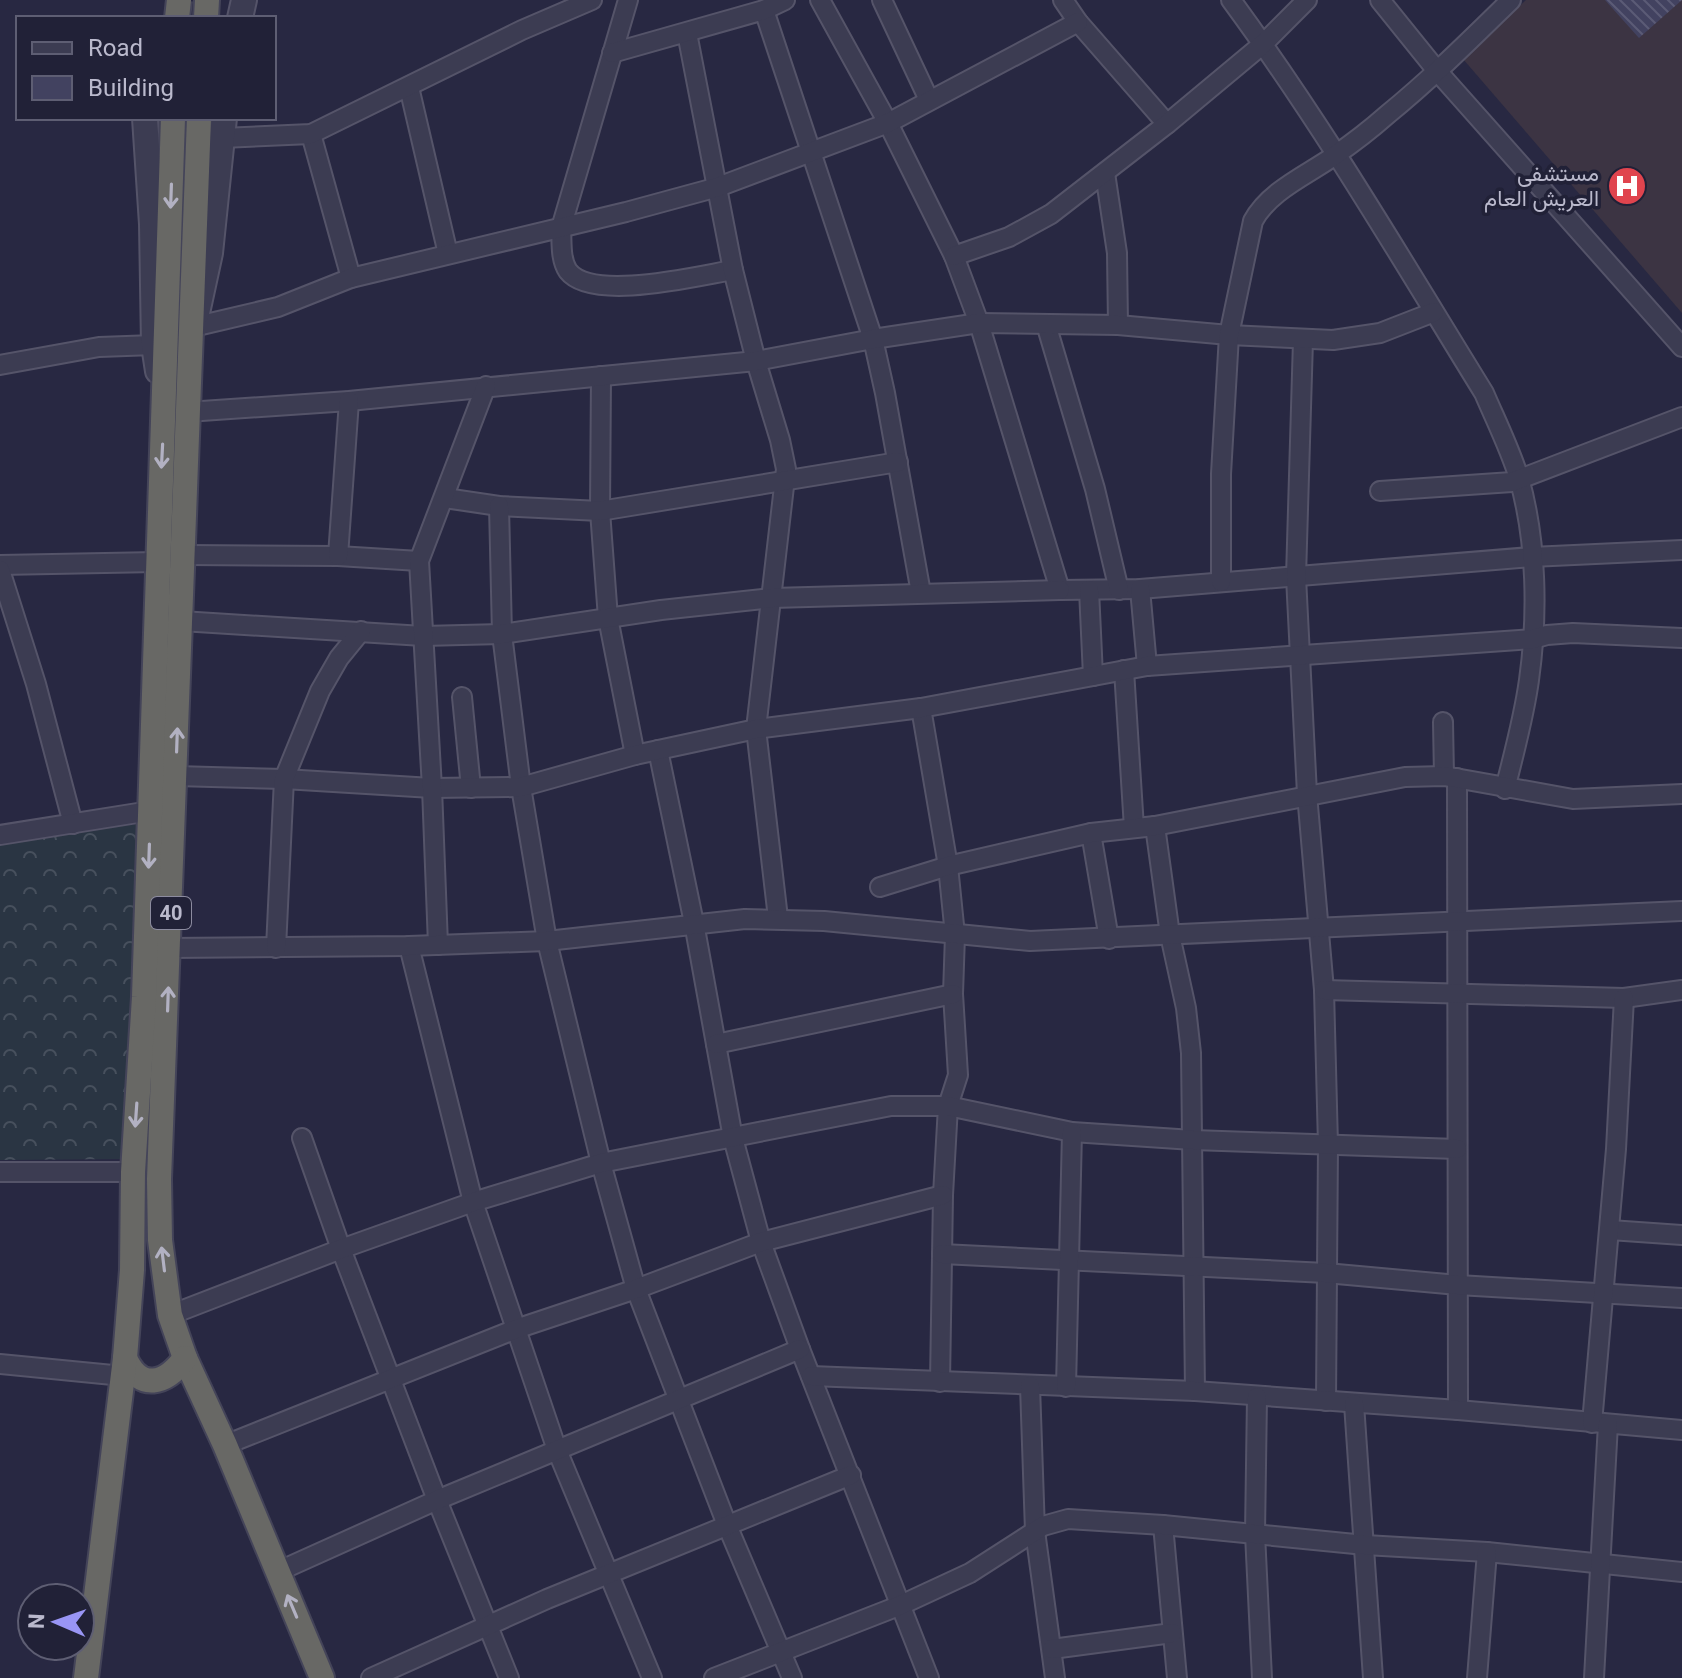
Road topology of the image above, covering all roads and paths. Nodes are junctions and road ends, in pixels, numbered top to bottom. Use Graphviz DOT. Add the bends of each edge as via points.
graph roads {
  1 [pos="180,0"];
  2 [pos="592,0"];
  3 [pos="628,0"];
  4 [pos="785,0"];
  5 [pos="820,0"];
  6 [pos="882,0"];
  7 [pos="1063,0"];
  8 [pos="1231,0"];
  9 [pos="1307,0"];
  10 [pos="1380,0"];
  11 [pos="1511,0"];
  12 [pos="764,10"];
  13 [pos="166,16"];
  14 [pos="1078,22"];
  15 [pos="687,33"];
  16 [pos="1263,44"];
  17 [pos="612,53"];
  18 [pos="1438,72"];
  19 [pos="409,87"];
  20 [pos="929,100"];
  21 [pos="145,120"];
  22 [pos="173,120"];
  23 [pos="199,120"];
  24 [pos="888,123"];
  25 [pos="1167,124"];
  26 [pos="223,128"];
  27 [pos="311,134"];
  28 [pos="810,155"];
  29 [pos="1335,155"];
  30 [pos="1105,173"];
  31 [pos="718,187"];
  32 [pos="561,228"];
  33 [pos="448,254"];
  34 [pos="954,256"];
  35 [pos="733,270"];
  36 [pos="351,278"];
  37 [pos="1434,312"];
  38 [pos="979,323"];
  39 [pos="1046,324"];
  40 [pos="1118,325"];
  41 [pos="193,327"];
  42 [pos="1229,335"];
  43 [pos="873,339"];
  44 [pos="1303,340"];
  45 [pos="154,345"];
  46 [pos="1682,347"];
  47 [pos="756,361"];
  48 [pos="0,365"];
  49 [pos="601,376"];
  50 [pos="486,386"];
  51 [pos="349,401"];
  52 [pos="176,410"];
  53 [pos="1682,417"];
  54 [pos="898,462"];
  55 [pos="785,480"];
  56 [pos="1519,480"];
  57 [pos="1380,491"];
  58 [pos="445,498"];
  59 [pos="499,506"];
  60 [pos="600,511"];
  61 [pos="1682,550"];
  62 [pos="185,555"];
  63 [pos="338,556"];
  64 [pos="1531,557"];
  65 [pos="419,561"];
  66 [pos="157,562"];
  67 [pos="0,567"];
  68 [pos="1296,577"];
  69 [pos="1221,582"];
  70 [pos="1140,589"];
  71 [pos="1060,590"];
  72 [pos="1089,590"];
  73 [pos="1119,590"];
  74 [pos="921,593"];
  75 [pos="772,598"];
  76 [pos="608,618"];
  77 [pos="181,621"];
  78 [pos="361,631"];
  79 [pos="502,634"];
  80 [pos="423,636"];
  81 [pos="1682,638"];
  82 [pos="1533,639"];
  83 [pos="1299,654"];
  84 [pos="1147,666"];
  85 [pos="1124,670"];
  86 [pos="1093,676"];
  87 [pos="462,697"];
  88 [pos="921,708"];
  89 [pos="1443,722"];
  90 [pos="756,729"];
  91 [pos="658,750"];
  92 [pos="635,755"];
  93 [pos="176,776"];
  94 [pos="1451,777"];
  95 [pos="284,779"];
  96 [pos="521,787"];
  97 [pos="432,788"];
  98 [pos="471,788"];
  99 [pos="1505,789"];
  100 [pos="1307,794"];
  101 [pos="1682,794"];
  102 [pos="150,811"];
  103 [pos="73,824"];
  104 [pos="1155,826"];
  105 [pos="1134,828"];
  106 [pos="1091,833"];
  107 [pos="0,835"];
  108 [pos="948,866"];
  109 [pos="880,887"];
  110 [pos="1682,911"];
  111 [pos="778,918"];
  112 [pos="1459,922"];
  113 [pos="694,923"];
  114 [pos="1319,930"];
  115 [pos="955,935"];
  116 [pos="1170,935"];
  117 [pos="1109,939"];
  118 [pos="547,941"];
  119 [pos="438,945"];
  120 [pos="409,946"];
  121 [pos="169,948"];
  122 [pos="276,948"];
  123 [pos="1324,990"];
  124 [pos="1682,990"];
  125 [pos="953,994"];
  126 [pos="1459,995"];
  127 [pos="1624,998"];
  128 [pos="716,1044"];
  129 [pos="948,1106"];
  130 [pos="1072,1132"];
  131 [pos="302,1138"];
  132 [pos="733,1138"];
  133 [pos="1193,1140"];
  134 [pos="1328,1145"];
  135 [pos="1457,1149"];
  136 [pos="601,1163"];
  137 [pos="0,1172"];
  138 [pos="133,1172"];
  139 [pos="943,1195"];
  140 [pos="473,1202"];
  141 [pos="1610,1230"];
  142 [pos="1682,1235"];
  143 [pos="761,1242"];
  144 [pos="341,1249"];
  145 [pos="942,1254"];
  146 [pos="1069,1262"];
  147 [pos="1193,1265"];
  148 [pos="1326,1273"];
  149 [pos="1458,1285"];
  150 [pos="636,1289"];
  151 [pos="1605,1292"];
  152 [pos="1682,1298"];
  153 [pos="170,1315"];
  154 [pos="516,1329"];
  155 [pos="800,1349"];
  156 [pos="185,1358"];
  157 [pos="0,1364"];
  158 [pos="124,1367"];
  159 [pos="811,1376"];
  160 [pos="391,1377"];
  161 [pos="940,1382"];
  162 [pos="1030,1386"];
  163 [pos="1066,1387"];
  164 [pos="1195,1391"];
  165 [pos="1257,1397"];
  166 [pos="678,1399"];
  167 [pos="1326,1401"];
  168 [pos="1354,1404"];
  169 [pos="1458,1410"];
  170 [pos="1600,1423"];
  171 [pos="1682,1430"];
  172 [pos="225,1445"];
  173 [pos="557,1450"];
  174 [pos="851,1475"];
  175 [pos="437,1500"];
  176 [pos="727,1525"];
  177 [pos="1163,1525"];
  178 [pos="1035,1531"];
  179 [pos="1255,1534"];
  180 [pos="1365,1545"];
  181 [pos="1487,1552"];
  182 [pos="1601,1562"];
  183 [pos="277,1572"];
  184 [pos="1682,1572"];
  185 [pos="609,1573"];
  186 [pos="901,1605"];
  187 [pos="487,1626"];
  188 [pos="1172,1633"];
  189 [pos="1052,1649"];
  190 [pos="781,1651"];
  191 [pos="86,1678"];
  192 [pos="322,1678"];
  193 [pos="371,1678"];
  194 [pos="509,1678"];
  195 [pos="652,1678"];
  196 [pos="714,1678"];
  197 [pos="792,1678"];
  198 [pos="929,1678"];
  199 [pos="1055,1678"];
  200 [pos="1177,1678"];
  201 [pos="1262,1678"];
  202 [pos="1373,1678"];
  203 [pos="1477,1678"];
  204 [pos="1594,1678"];
  1 -- 13 [label="street"];
  2 -- 19 [label="street"];
  3 -- 17 [label="street"];
  4 -- 12 [label="street"];
  5 -- 24 [label="street"];
  6 -- 20 [label="street"];
  7 -- 14 [label="street"];
  8 -- 16 [label="street"];
  9 -- 16 [label="street"];
  10 -- 18 [label="street"];
  11 -- 18 [label="street"];
  12 -- 15 [label="street"];
  12 -- 28 [label="street"];
  14 -- 20 [label="street"];
  14 -- 25 [label="street"];
  15 -- 17 [label="street"];
  15 -- 31 [label="street"];
  16 -- 25 [label="street"];
  16 -- 29 [label="street"];
  17 -- 32 [label="street"];
  18 -- 29 [label="street"];
  18 -- 46 [label="street"];
  19 -- 27 [label="street"];
  19 -- 33 [label="street"];
  20 -- 24 [label="street"];
  21 -- 45 [label="street"];
  22 -- 52 [label="highway, 40, one-way"];
  23 -- 41 [label="highway, 40"];
  24 -- 28 [label="street"];
  24 -- 34 [label="street"];
  25 -- 30 [label="street"];
  26 -- 27 [label="street"];
  26 -- 41 [label="street" via="210,253"];
  27 -- 36 [label="street"];
  28 -- 31 [label="street"];
  28 -- 43 [label="street"];
  29 -- 37 [label="street"];
  29 -- 42 [label="street" via="1258,211 1248,235"];
  30 -- 34 [label="street" via="1028,228"];
  30 -- 40 [label="street" via="1117,253"];
  31 -- 32 [label="street"];
  31 -- 35 [label="street"];
  32 -- 33 [label="street"];
  32 -- 35 [label="street" via="569,271 595,286 622,287"];
  33 -- 36 [label="street"];
  34 -- 38 [label="street"];
  35 -- 47 [label="street"];
  36 -- 41 [label="street" via="278,307"];
  37 -- 44 [label="street" via="1362,337"];
  37 -- 56 [label="street" via="1484,393"];
  38 -- 39 [label="street"];
  38 -- 43 [label="street"];
  38 -- 71 [label="street"];
  39 -- 40 [label="street"];
  39 -- 73 [label="street"];
  40 -- 42 [label="street"];
  41 -- 52 [label="highway, 40"];
  42 -- 44 [label="street"];
  42 -- 69 [label="street"];
  43 -- 47 [label="street"];
  43 -- 54 [label="street"];
  44 -- 68 [label="street"];
  45 -- 48 [label="street" via="99,347"];
  45 -- 52 [label="street"];
  47 -- 49 [label="street"];
  47 -- 55 [label="street" via="780,440"];
  49 -- 50 [label="street"];
  49 -- 60 [label="street"];
  50 -- 51 [label="street"];
  50 -- 58 [label="street"];
  51 -- 52 [label="street"];
  51 -- 63 [label="street"];
  52 -- 62 [label="highway, 40"];
  52 -- 66 [label="highway, 40, one-way"];
  53 -- 56 [label="street"];
  54 -- 55 [label="street"];
  54 -- 74 [label="street"];
  55 -- 60 [label="street"];
  55 -- 75 [label="street"];
  56 -- 57 [label="street"];
  56 -- 64 [label="street"];
  58 -- 59 [label="street"];
  58 -- 65 [label="street"];
  59 -- 60 [label="street"];
  59 -- 79 [label="street"];
  60 -- 76 [label="street"];
  61 -- 64 [label="street"];
  62 -- 63 [label="street"];
  62 -- 77 [label="highway, 40"];
  63 -- 65 [label="street"];
  64 -- 68 [label="street"];
  64 -- 82 [label="street"];
  65 -- 80 [label="street"];
  66 -- 67 [label="street"];
  66 -- 102 [label="highway, 40"];
  67 -- 103 [label="street"];
  68 -- 69 [label="street"];
  68 -- 83 [label="street"];
  69 -- 70 [label="street"];
  70 -- 73 [label="street"];
  70 -- 84 [label="street"];
  71 -- 72 [label="street"];
  71 -- 74 [label="street"];
  72 -- 73 [label="street"];
  72 -- 86 [label="street"];
  74 -- 75 [label="street"];
  75 -- 76 [label="street"];
  75 -- 90 [label="street"];
  76 -- 79 [label="street"];
  76 -- 92 [label="street"];
  77 -- 78 [label="street"];
  93 -- 77 [label="highway, 40, one-way"];
  78 -- 80 [label="street"];
  78 -- 95 [label="street" via="320,691"];
  79 -- 80 [label="street"];
  79 -- 96 [label="street"];
  80 -- 97 [label="street"];
  81 -- 82 [label="street" via="1585,633"];
  82 -- 83 [label="street"];
  82 -- 99 [label="street"];
  83 -- 84 [label="street"];
  83 -- 100 [label="street"];
  84 -- 85 [label="street"];
  85 -- 86 [label="street"];
  85 -- 105 [label="street"];
  86 -- 88 [label="street"];
  87 -- 98 [label="street"];
  88 -- 90 [label="street"];
  88 -- 108 [label="street"];
  89 -- 94 [label="street"];
  90 -- 91 [label="street"];
  90 -- 111 [label="street"];
  91 -- 92 [label="street"];
  91 -- 113 [label="street"];
  92 -- 96 [label="street"];
  93 -- 95 [label="street"];
  93 -- 121 [label="highway, 40"];
  94 -- 99 [label="street"];
  94 -- 100 [label="street" via="1405,777"];
  94 -- 112 [label="street"];
  95 -- 97 [label="street"];
  95 -- 122 [label="street"];
  96 -- 98 [label="street"];
  96 -- 118 [label="street"];
  97 -- 98 [label="street"];
  97 -- 119 [label="street"];
  99 -- 101 [label="street" via="1573,799"];
  100 -- 104 [label="street"];
  100 -- 114 [label="street"];
  102 -- 103 [label="street"];
  102 -- 138 [label="highway, 40, one-way"];
  103 -- 107 [label="street"];
  104 -- 105 [label="street"];
  104 -- 116 [label="street"];
  105 -- 106 [label="street"];
  106 -- 108 [label="street"];
  106 -- 117 [label="street"];
  108 -- 109 [label="street"];
  108 -- 115 [label="street"];
  110 -- 112 [label="street"];
  111 -- 113 [label="street"];
  111 -- 115 [label="street"];
  112 -- 114 [label="street"];
  112 -- 126 [label="street"];
  113 -- 118 [label="street"];
  113 -- 128 [label="street"];
  114 -- 116 [label="street"];
  114 -- 123 [label="street"];
  115 -- 117 [label="street" via="1030,941"];
  115 -- 125 [label="street"];
  116 -- 117 [label="street"];
  116 -- 133 [label="street" via="1189,1026"];
  118 -- 119 [label="street"];
  118 -- 136 [label="street"];
  119 -- 120 [label="street"];
  120 -- 122 [label="street"];
  120 -- 140 [label="street"];
  121 -- 122 [label="street"];
  153 -- 121 [label="highway, 40, one-way" via="159,1179"];
  123 -- 126 [label="street"];
  123 -- 134 [label="street"];
  124 -- 127 [label="street"];
  125 -- 128 [label="street"];
  125 -- 129 [label="street" via="958,1075"];
  126 -- 127 [label="street"];
  126 -- 135 [label="street"];
  127 -- 141 [label="street"];
  128 -- 132 [label="street"];
  129 -- 130 [label="street"];
  129 -- 132 [label="street" via="891,1106"];
  129 -- 139 [label="street"];
  130 -- 133 [label="street"];
  130 -- 146 [label="street"];
  131 -- 144 [label="street"];
  132 -- 136 [label="street"];
  132 -- 143 [label="street"];
  133 -- 134 [label="street"];
  133 -- 147 [label="street"];
  134 -- 135 [label="street"];
  134 -- 148 [label="street"];
  135 -- 149 [label="street"];
  136 -- 140 [label="street"];
  136 -- 150 [label="street"];
  137 -- 138 [label="street"];
  138 -- 158 [label="highway, 40"];
  139 -- 143 [label="street"];
  139 -- 145 [label="street"];
  140 -- 144 [label="street"];
  140 -- 154 [label="street"];
  141 -- 142 [label="street"];
  141 -- 151 [label="street"];
  143 -- 150 [label="street"];
  143 -- 155 [label="street"];
  144 -- 153 [label="street"];
  144 -- 160 [label="street"];
  145 -- 146 [label="street"];
  145 -- 161 [label="street"];
  146 -- 147 [label="street"];
  146 -- 163 [label="street"];
  147 -- 148 [label="street"];
  147 -- 164 [label="street"];
  148 -- 149 [label="street"];
  148 -- 167 [label="street"];
  149 -- 151 [label="street"];
  149 -- 169 [label="street"];
  150 -- 154 [label="street"];
  150 -- 166 [label="street"];
  151 -- 152 [label="street"];
  151 -- 170 [label="street"];
  153 -- 156 [label="highway, 40"];
  154 -- 160 [label="street"];
  154 -- 173 [label="street"];
  155 -- 159 [label="street"];
  155 -- 166 [label="street"];
  156 -- 158 [label="highway" via="175,1371 156,1380 141,1380"];
  156 -- 172 [label="highway, 40"];
  157 -- 158 [label="street"];
  158 -- 191 [label="highway, 40"];
  159 -- 161 [label="street"];
  159 -- 174 [label="street"];
  160 -- 172 [label="street"];
  160 -- 175 [label="street"];
  161 -- 162 [label="street"];
  162 -- 163 [label="street"];
  162 -- 178 [label="street"];
  163 -- 164 [label="street"];
  164 -- 165 [label="street"];
  165 -- 167 [label="street"];
  165 -- 179 [label="street"];
  166 -- 173 [label="street"];
  166 -- 176 [label="street"];
  167 -- 168 [label="street"];
  168 -- 169 [label="street"];
  168 -- 180 [label="street"];
  169 -- 170 [label="street"];
  170 -- 171 [label="street"];
  170 -- 182 [label="street"];
  172 -- 183 [label="highway, 40"];
  173 -- 175 [label="street"];
  173 -- 185 [label="street"];
  174 -- 176 [label="street"];
  174 -- 186 [label="street"];
  175 -- 183 [label="street"];
  175 -- 187 [label="street"];
  176 -- 185 [label="street"];
  176 -- 190 [label="street"];
  177 -- 178 [label="street" via="1068,1519"];
  177 -- 179 [label="street"];
  177 -- 188 [label="street"];
  178 -- 186 [label="street" via="970,1573"];
  178 -- 189 [label="street"];
  179 -- 180 [label="street"];
  179 -- 201 [label="street"];
  180 -- 181 [label="street"];
  180 -- 202 [label="street"];
  181 -- 182 [label="street"];
  181 -- 203 [label="street"];
  182 -- 184 [label="street"];
  182 -- 204 [label="street"];
  192 -- 183 [label="highway, 40, one-way"];
  185 -- 187 [label="street"];
  185 -- 195 [label="street"];
  186 -- 190 [label="street"];
  186 -- 198 [label="street"];
  187 -- 193 [label="street"];
  187 -- 194 [label="street"];
  188 -- 189 [label="street"];
  188 -- 200 [label="street"];
  189 -- 199 [label="street"];
  190 -- 196 [label="street"];
  190 -- 197 [label="street"];
}
